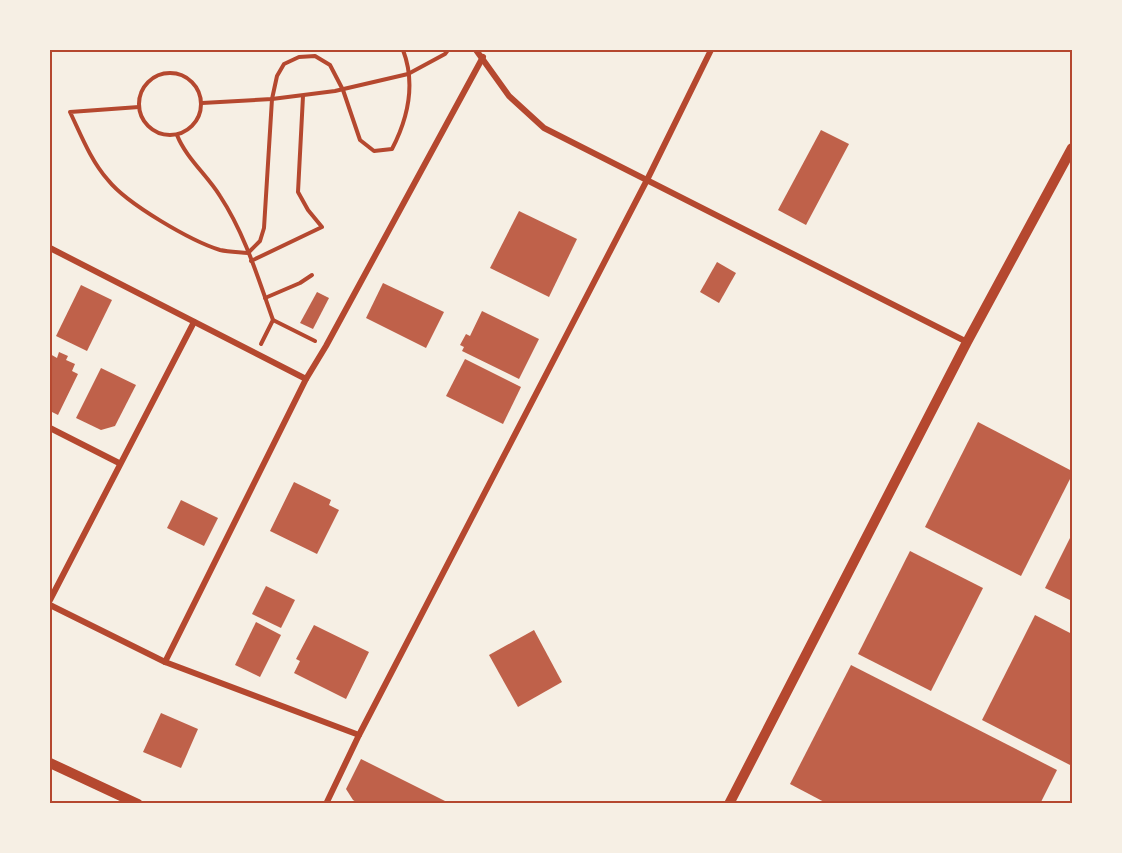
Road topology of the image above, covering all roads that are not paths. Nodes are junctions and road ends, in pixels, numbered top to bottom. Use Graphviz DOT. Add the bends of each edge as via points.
graph roads {
  1 [pos="476,50"];
  2 [pos="711,50"];
  3 [pos="483,57"];
  4 [pos="1072,148"];
  5 [pos="647,180"];
  6 [pos="50,248"];
  7 [pos="194,322"];
  8 [pos="967,342"];
  9 [pos="306,379"];
  10 [pos="50,428"];
  11 [pos="119,463"];
  12 [pos="50,600"];
  13 [pos="50,606"];
  14 [pos="165,662"];
  15 [pos="359,735"];
  16 [pos="50,763"];
  17 [pos="138,804"];
  18 [pos="326,804"];
  19 [pos="729,804"];
  1 -- 3 [label="street"];
  2 -- 5 [label="street"];
  3 -- 5 [label="street" via="509,96 544,128"];
  3 -- 9 [label="street"];
  4 -- 8 [label="street"];
  5 -- 8 [label="street"];
  5 -- 15 [label="street"];
  6 -- 7 [label="street"];
  7 -- 9 [label="street"];
  7 -- 11 [label="street"];
  8 -- 19 [label="street"];
  9 -- 14 [label="street"];
  10 -- 11 [label="street"];
  11 -- 12 [label="street"];
  13 -- 14 [label="street"];
  14 -- 15 [label="street"];
  15 -- 18 [label="street"];
  16 -- 17 [label="street"];
}
